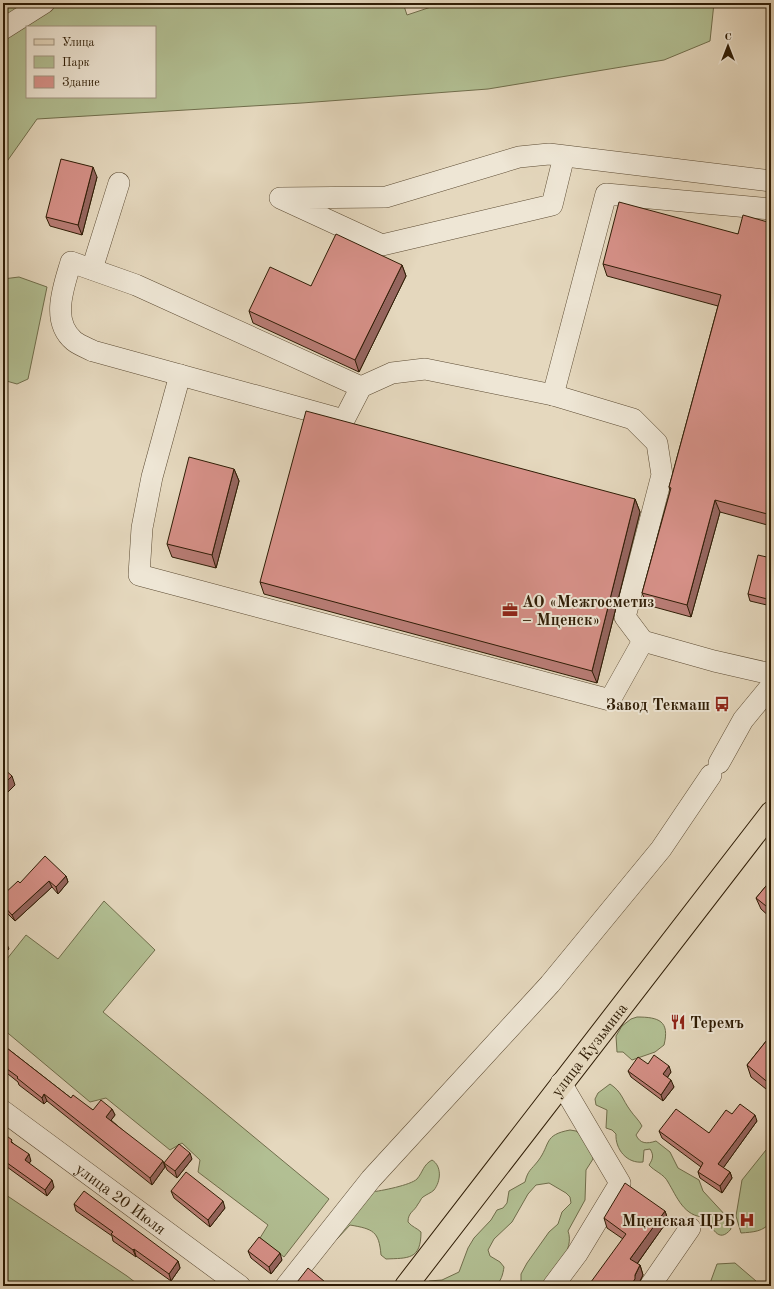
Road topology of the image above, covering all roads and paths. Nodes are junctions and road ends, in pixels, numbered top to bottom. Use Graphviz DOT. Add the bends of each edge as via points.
graph roads {
  1 [pos="44,3"];
  2 [pos="3,29"];
  3 [pos="564,156"];
  4 [pos="771,182"];
  5 [pos="119,183"];
  6 [pos="771,209"];
  7 [pos="92,269"];
  8 [pos="180,375"];
  9 [pos="361,387"];
  10 [pos="553,395"];
  11 [pos="643,641"];
  12 [pos="771,674"];
  13 [pos="771,686"];
  14 [pos="771,813"];
  15 [pos="561,1083"];
  16 [pos="3,1112"];
  17 [pos="690,1228"];
  18 [pos="240,1286"];
  19 [pos="286,1286"];
  20 [pos="406,1286"];
  21 [pos="553,1286"];
  22 [pos="650,1286"];
  1 -- 2 [label="street"];
  3 -- 3 [label="street" via="549,154 519,157 386,198 280,198 382,245 552,205"];
  3 -- 4 [label="street"];
  5 -- 7 [label="street"];
  6 -- 10 [label="street" via="606,194"];
  7 -- 8 [label="street" via="71,262 64,288 60,310 63,327 74,341 94,351"];
  7 -- 9 [label="street" via="136,285"];
  8 -- 9 [label="street" via="344,420"];
  8 -- 11 [label="street" via="152,478 142,528 139,576 610,700"];
  9 -- 10 [label="street" via="392,373 425,369"];
  10 -- 11 [label="street" via="634,419 657,442 662,475 625,617"];
  11 -- 12 [label="street"];
  13 -- 19 [label="street" via="743,720 715,769 660,849 550,984 372,1179"];
  14 -- 15 [label="main road, улица Кузьмина"];
  15 -- 20 [label="main road, улица Кузьмина"];
  15 -- 21 [label="street" via="620,1183 577,1254"];
  16 -- 18 [label="street, улица 20 Июля"];
  17 -- 22 [label="street"];
}
